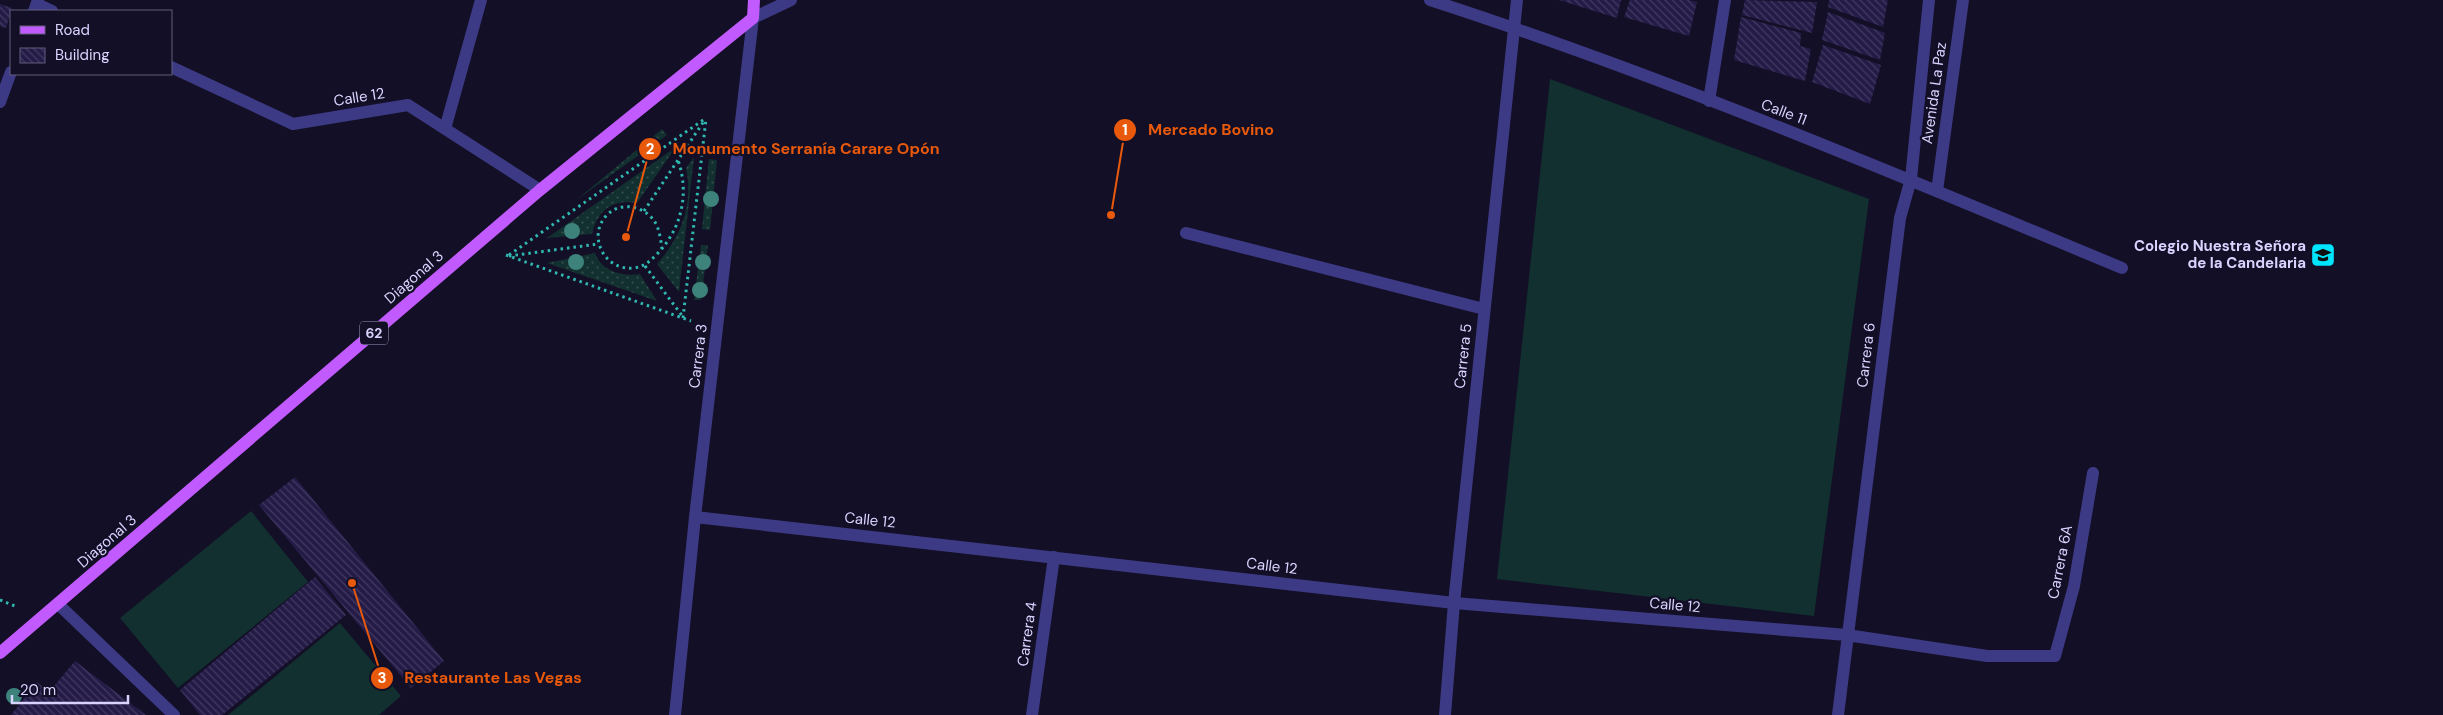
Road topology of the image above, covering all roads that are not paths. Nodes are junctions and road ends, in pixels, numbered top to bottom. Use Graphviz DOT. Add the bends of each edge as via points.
graph roads {
  1 [pos="481,0"];
  2 [pos="754,0"];
  3 [pos="792,0"];
  4 [pos="1430,0"];
  5 [pos="1516,0"];
  6 [pos="1725,0"];
  7 [pos="1929,0"];
  8 [pos="1963,0"];
  9 [pos="36,5"];
  10 [pos="49,10"];
  11 [pos="753,18"];
  12 [pos="1513,27"];
  13 [pos="172,67"];
  14 [pos="10,75"];
  15 [pos="1708,101"];
  16 [pos="0,102"];
  17 [pos="445,129"];
  18 [pos="1911,178"];
  19 [pos="540,190"];
  20 [pos="1937,191"];
  21 [pos="1186,232"];
  22 [pos="2122,268"];
  23 [pos="1484,309"];
  24 [pos="2092,472"];
  25 [pos="696,517"];
  26 [pos="1054,556"];
  27 [pos="1454,603"];
  28 [pos="58,604"];
  29 [pos="1847,635"];
  30 [pos="0,653"];
  31 [pos="2055,656"];
  32 [pos="174,715"];
  33 [pos="675,715"];
  34 [pos="1032,715"];
  35 [pos="1445,715"];
  36 [pos="1838,715"];
  1 -- 17 [label="street"];
  2 -- 11 [label="main road, Carrera 3"];
  3 -- 11 [label="street, Diagonal 3"];
  4 -- 12 [label="street, Calle 11"];
  5 -- 12 [label="street, Carrera 5"];
  6 -- 15 [label="street"];
  7 -- 18 [label="street, Carrera 6"];
  8 -- 20 [label="street, Avenida La Paz"];
  9 -- 10 [label="street"];
  11 -- 19 [label="main road, Diagonal 3 / 62"];
  11 -- 25 [label="street, Carrera 3"];
  12 -- 15 [label="street, Calle 11"];
  12 -- 23 [label="street, Carrera 5"];
  13 -- 17 [label="street, Calle 12" via="293,124 408,105"];
  14 -- 16 [label="street"];
  15 -- 18 [label="street, Calle 11"];
  17 -- 19 [label="street, Calle 12"];
  18 -- 20 [label="street, Calle 11"];
  18 -- 29 [label="street, Carrera 6" via="1900,218"];
  19 -- 28 [label="main road, Diagonal 3 / 62"];
  20 -- 22 [label="street, Calle 11"];
  21 -- 23 [label="street"];
  23 -- 27 [label="street, Carrera 5"];
  24 -- 31 [label="street, Carrera 6A" via="2074,586"];
  25 -- 26 [label="street, Calle 12"];
  25 -- 33 [label="street, Carrera 3"];
  26 -- 27 [label="street, Calle 12"];
  26 -- 34 [label="street, Carrera 4"];
  27 -- 29 [label="street, Calle 12"];
  27 -- 35 [label="street, Carrera 5"];
  28 -- 30 [label="main road, Diagonal 3 / 62"];
  28 -- 32 [label="street"];
  29 -- 31 [label="street, Calle 12" via="1987,656"];
  29 -- 36 [label="street, Carrera 6"];
}
